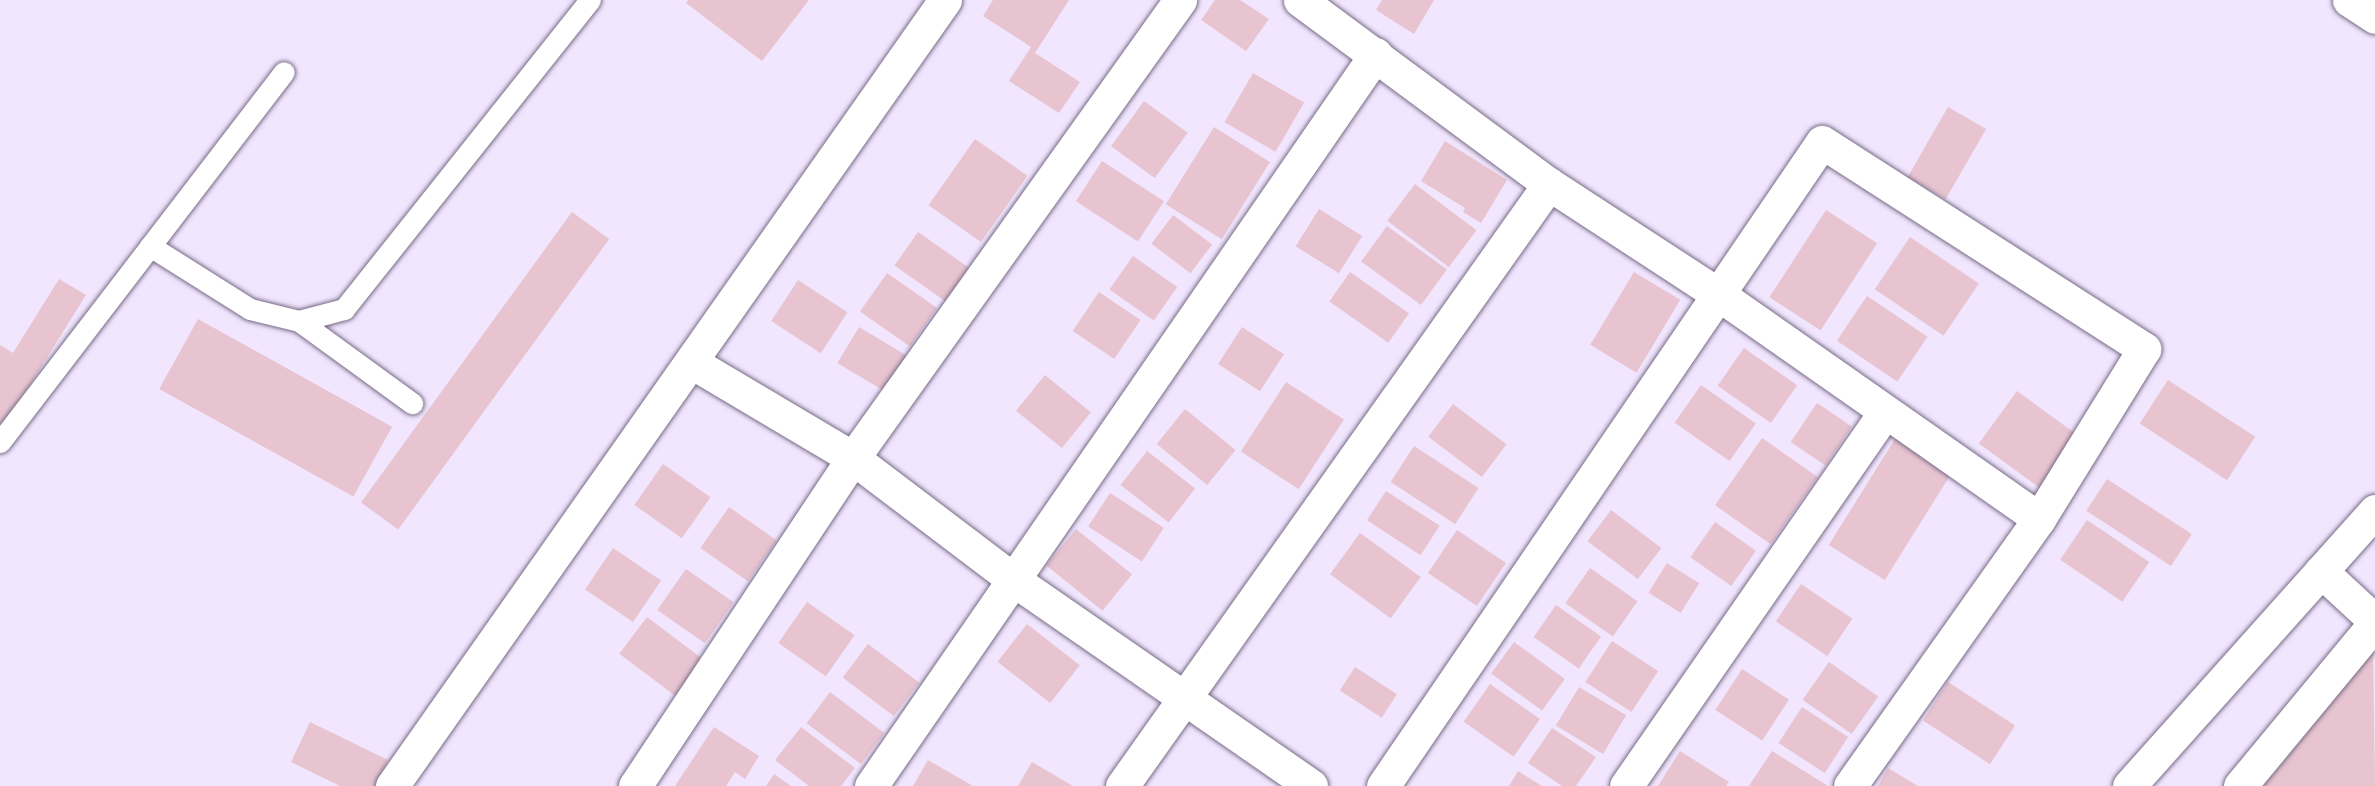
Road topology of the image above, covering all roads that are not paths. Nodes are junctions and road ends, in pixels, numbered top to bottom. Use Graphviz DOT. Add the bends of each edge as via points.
graph roads {
  1 [pos="590,0"];
  2 [pos="945,0"];
  3 [pos="1180,0"];
  4 [pos="1300,0"];
  5 [pos="2349,0"];
  6 [pos="2375,17"];
  7 [pos="1376,54"];
  8 [pos="284,72"];
  9 [pos="1549,184"];
  10 [pos="150,246"];
  11 [pos="1718,294"];
  12 [pos="299,321"];
  13 [pos="693,363"];
  14 [pos="412,402"];
  15 [pos="1884,413"];
  16 [pos="0,442"];
  17 [pos="853,458"];
  18 [pos="2375,511"];
  19 [pos="2039,519"];
  20 [pos="2321,571"];
  21 [pos="1011,578"];
  22 [pos="2375,622"];
  23 [pos="1184,696"];
  24 [pos="2146,780"];
  25 [pos="392,786"];
  26 [pos="634,786"];
  27 [pos="871,786"];
  28 [pos="1122,786"];
  29 [pos="1311,786"];
  30 [pos="1383,786"];
  31 [pos="1626,786"];
  32 [pos="1850,786"];
  33 [pos="2240,786"];
  1 -- 12 [label="lane" via="344,309"];
  2 -- 13 [label="street"];
  3 -- 17 [label="street"];
  4 -- 7 [label="street"];
  5 -- 6 [label="street"];
  7 -- 9 [label="street"];
  7 -- 21 [label="street"];
  8 -- 10 [label="lane"];
  9 -- 11 [label="street"];
  9 -- 23 [label="street"];
  10 -- 12 [label="lane" via="250,309"];
  10 -- 16 [label="lane"];
  11 -- 15 [label="street"];
  11 -- 19 [label="street" via="1822,142 2144,349"];
  11 -- 30 [label="street"];
  12 -- 14 [label="lane"];
  13 -- 17 [label="street"];
  13 -- 25 [label="street"];
  15 -- 19 [label="street"];
  15 -- 31 [label="street"];
  17 -- 21 [label="street"];
  17 -- 26 [label="street"];
  18 -- 20 [label="street"];
  19 -- 32 [label="street"];
  20 -- 22 [label="street"];
  20 -- 24 [label="street"];
  21 -- 23 [label="street"];
  21 -- 27 [label="street"];
  22 -- 33 [label="street"];
  23 -- 28 [label="street"];
  23 -- 29 [label="street"];
}
